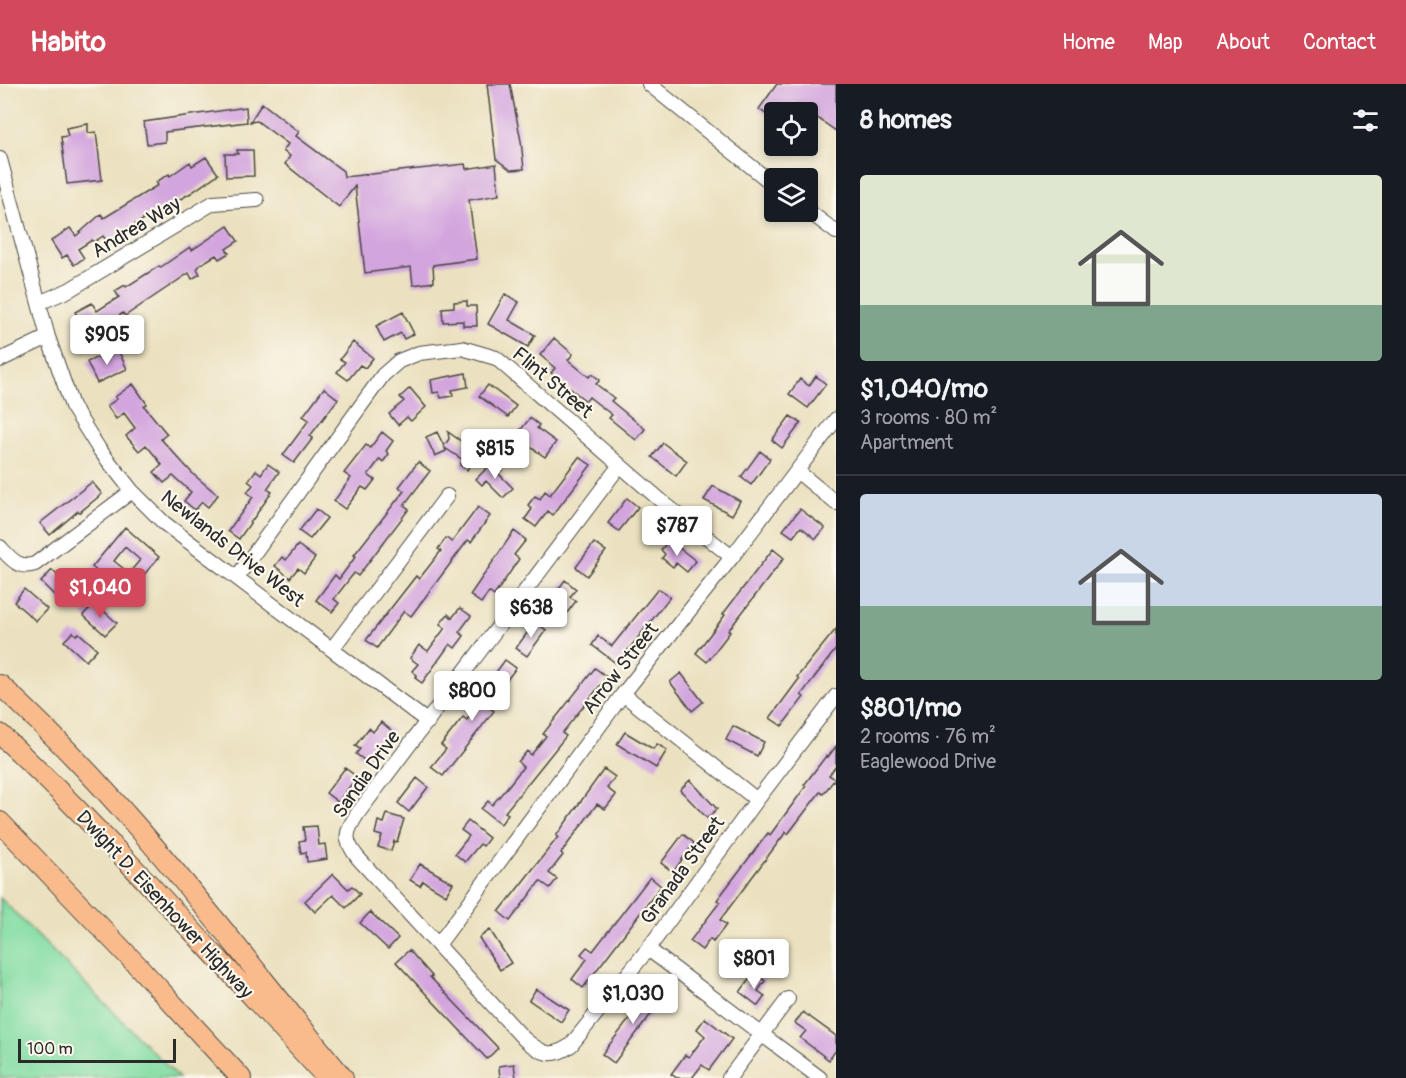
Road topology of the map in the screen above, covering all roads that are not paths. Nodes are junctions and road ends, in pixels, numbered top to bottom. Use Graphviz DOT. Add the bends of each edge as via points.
graph roads {
  1 [pos="650,84"];
  2 [pos="0,159"];
  3 [pos="764,177"];
  4 [pos="257,200"];
  5 [pos="818,218"];
  6 [pos="836,232"];
  7 [pos="39,303"];
  8 [pos="48,336"];
  9 [pos="0,360"];
  10 [pos="836,419"];
  11 [pos="620,465"];
  12 [pos="797,471"];
  13 [pos="132,491"];
  14 [pos="447,496"];
  15 [pos="836,503"];
  16 [pos="0,547"];
  17 [pos="732,558"];
  18 [pos="237,577"];
  19 [pos="332,649"];
  20 [pos="0,685"];
  21 [pos="623,694"];
  22 [pos="836,696"];
  23 [pos="428,722"];
  24 [pos="0,734"];
  25 [pos="757,800"];
  26 [pos="0,822"];
  27 [pos="438,945"];
  28 [pos="648,949"];
  29 [pos="788,999"];
  30 [pos="761,1035"];
  31 [pos="550,1054"];
  32 [pos="242,1078"];
  33 [pos="327,1078"];
  34 [pos="343,1078"];
  35 [pos="729,1078"];
  36 [pos="820,1078"];
  1 -- 3 [label="street"];
  2 -- 7 [label="street, Newlands Drive West"];
  4 -- 7 [label="street, Andrea Way" via="213,203 69,290"];
  5 -- 6 [label="street"];
  7 -- 8 [label="street, Newlands Drive West"];
  8 -- 9 [label="street"];
  8 -- 13 [label="street, Newlands Drive West" via="72,406"];
  10 -- 12 [label="street, Arrow Street"];
  11 -- 17 [label="street, Flint Street"];
  11 -- 18 [label="street, Flint Street" via="496,358 462,348 418,353 383,375"];
  11 -- 23 [label="street, Sandia Drive"];
  12 -- 15 [label="street"];
  12 -- 17 [label="street, Arrow Street"];
  13 -- 16 [label="street" via="35,564 17,564"];
  13 -- 18 [label="street, Newlands Drive West" via="164,523"];
  14 -- 19 [label="street"];
  17 -- 21 [label="street, Arrow Street"];
  18 -- 19 [label="street, Newlands Drive West"];
  19 -- 23 [label="street, Newlands Drive West"];
  20 -- 34 [label="highway" via="140,830"];
  21 -- 25 [label="street"];
  21 -- 27 [label="street, Arrow Street"];
  22 -- 25 [label="street, Granada Street"];
  23 -- 27 [label="street, Sandia Drive" via="358,813 347,836 358,858"];
  24 -- 33 [label="highway, Dwight D. Eisenhower Highway" via="85,818"];
  25 -- 28 [label="street, Granada Street"];
  26 -- 32 [label="highway"];
  27 -- 31 [label="street, Sandia Drive" via="524,1040"];
  28 -- 30 [label="street"];
  28 -- 31 [label="street, Granada Street" via="571,1046 559,1054"];
  29 -- 30 [label="street"];
  30 -- 35 [label="street"];
  30 -- 36 [label="street"];
}
